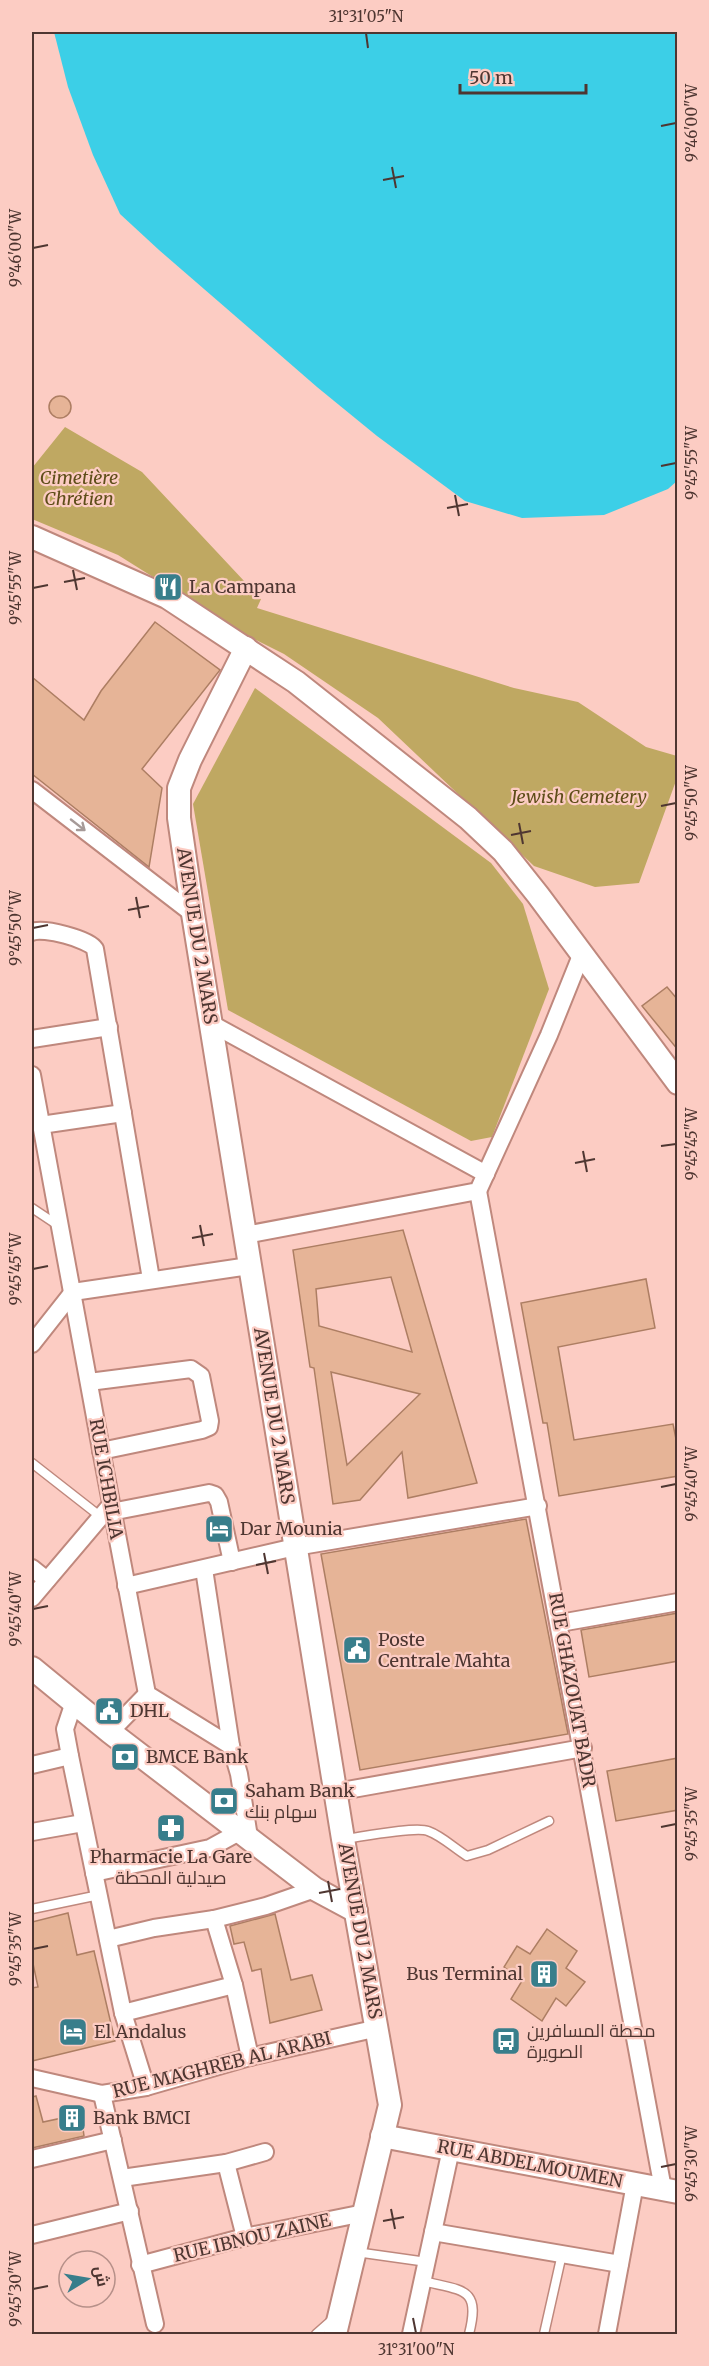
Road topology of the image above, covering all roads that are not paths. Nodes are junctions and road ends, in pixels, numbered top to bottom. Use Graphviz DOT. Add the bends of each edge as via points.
graph roads {
  1 [pos="32,537"];
  2 [pos="246,648"];
  3 [pos="32,790"];
  4 [pos="193,914"];
  5 [pos="32,932"];
  6 [pos="582,953"];
  7 [pos="210,1023"];
  8 [pos="109,1027"];
  9 [pos="32,1039"];
  10 [pos="32,1075"];
  11 [pos="678,1083"];
  12 [pos="123,1113"];
  13 [pos="41,1125"];
  14 [pos="486,1174"];
  15 [pos="478,1191"];
  16 [pos="32,1208"];
  17 [pos="61,1227"];
  18 [pos="245,1235"];
  19 [pos="249,1266"];
  20 [pos="151,1279"];
  21 [pos="73,1292"];
  22 [pos="32,1344"];
  23 [pos="89,1382"];
  24 [pos="101,1451"];
  25 [pos="32,1463"];
  26 [pos="538,1506"];
  27 [pos="107,1511"];
  28 [pos="296,1547"];
  29 [pos="232,1562"];
  30 [pos="32,1568"];
  31 [pos="204,1569"];
  32 [pos="47,1580"];
  33 [pos="126,1586"];
  34 [pos="32,1598"];
  35 [pos="678,1602"];
  36 [pos="560,1623"];
  37 [pos="32,1668"];
  38 [pos="147,1694"];
  39 [pos="74,1702"];
  40 [pos="110,1732"];
  41 [pos="231,1746"];
  42 [pos="583,1748"];
  43 [pos="70,1756"];
  44 [pos="32,1765"];
  45 [pos="336,1792"];
  46 [pos="549,1821"];
  47 [pos="83,1823"];
  48 [pos="32,1832"];
  49 [pos="245,1834"];
  50 [pos="343,1839"];
  51 [pos="94,1873"];
  52 [pos="315,1889"];
  53 [pos="99,1895"];
  54 [pos="32,1910"];
  55 [pos="356,1911"];
  56 [pos="214,1919"];
  57 [pos="108,1939"];
  58 [pos="234,1986"];
  59 [pos="123,2013"];
  60 [pos="378,2028"];
  61 [pos="250,2057"];
  62 [pos="32,2078"];
  63 [pos="146,2087"];
  64 [pos="102,2094"];
  65 [pos="382,2136"];
  66 [pos="113,2140"];
  67 [pos="451,2149"];
  68 [pos="265,2152"];
  69 [pos="32,2159"];
  70 [pos="226,2163"];
  71 [pos="122,2178"];
  72 [pos="635,2184"];
  73 [pos="670,2190"];
  74 [pos="130,2211"];
  75 [pos="364,2213"];
  76 [pos="434,2232"];
  77 [pos="32,2235"];
  78 [pos="245,2237"];
  79 [pos="356,2251"];
  80 [pos="562,2254"];
  81 [pos="427,2262"];
  82 [pos="620,2264"];
  83 [pos="140,2265"];
  84 [pos="423,2281"];
  85 [pos="342,2311"];
  86 [pos="155,2324"];
  87 [pos="316,2334"];
  88 [pos="335,2334"];
  89 [pos="411,2334"];
  90 [pos="469,2334"];
  91 [pos="544,2334"];
  92 [pos="607,2334"];
  1 -- 2 [label="street" via="167,597"];
  2 -- 4 [label="street, AVENUE DU 2 MARS" via="179,788 179,818"];
  2 -- 6 [label="street" via="331,708 468,818 503,851"];
  3 -- 4 [label="street, one-way"];
  4 -- 7 [label="street, AVENUE DU 2 MARS"];
  5 -- 8 [label="street" via="42,930 92,944"];
  6 -- 11 [label="street"];
  6 -- 14 [label="street"];
  7 -- 14 [label="street"];
  7 -- 18 [label="street, AVENUE DU 2 MARS"];
  8 -- 9 [label="street"];
  8 -- 12 [label="street"];
  10 -- 13 [label="street, RUE ICHBILIA"];
  12 -- 13 [label="street"];
  12 -- 20 [label="street"];
  13 -- 17 [label="street, RUE ICHBILIA"];
  14 -- 15 [label="street"];
  15 -- 18 [label="street"];
  15 -- 26 [label="street, RUE GHAZOUAT BADR"];
  16 -- 17 [label="lane"];
  17 -- 21 [label="street, RUE ICHBILIA"];
  18 -- 19 [label="street, AVENUE DU 2 MARS"];
  19 -- 20 [label="street"];
  19 -- 28 [label="street, AVENUE DU 2 MARS"];
  20 -- 21 [label="street"];
  21 -- 22 [label="street"];
  21 -- 23 [label="street, RUE ICHBILIA"];
  23 -- 24 [label="street, RUE ICHBILIA"];
  23 -- 24 [label="street" via="191,1369 201,1376 210,1421 209,1427 202,1430"];
  24 -- 27 [label="street, RUE ICHBILIA"];
  25 -- 27 [label="lane"];
  26 -- 28 [label="street"];
  26 -- 36 [label="street, RUE GHAZOUAT BADR"];
  27 -- 29 [label="street" via="209,1492 219,1502"];
  27 -- 32 [label="street"];
  27 -- 33 [label="street, RUE ICHBILIA"];
  28 -- 29 [label="street"];
  28 -- 45 [label="street, AVENUE DU 2 MARS"];
  29 -- 31 [label="street"];
  30 -- 32 [label="street"];
  31 -- 33 [label="street"];
  31 -- 41 [label="street"];
  32 -- 34 [label="street"];
  33 -- 38 [label="street, RUE ICHBILIA"];
  35 -- 36 [label="street"];
  36 -- 42 [label="street, RUE GHAZOUAT BADR"];
  37 -- 39 [label="street"];
  38 -- 40 [label="street"];
  38 -- 41 [label="street"];
  39 -- 40 [label="street"];
  39 -- 43 [label="street" via="65,1729"];
  40 -- 49 [label="street"];
  41 -- 49 [label="street" via="239,1774"];
  42 -- 45 [label="street"];
  42 -- 73 [label="street, RUE GHAZOUAT BADR"];
  43 -- 44 [label="street"];
  43 -- 47 [label="street"];
  45 -- 50 [label="street, AVENUE DU 2 MARS"];
  46 -- 50 [label="lane" via="467,1856 425,1829"];
  47 -- 48 [label="street"];
  47 -- 51 [label="street"];
  49 -- 51 [label="street" via="210,1848"];
  49 -- 52 [label="street"];
  50 -- 55 [label="street, AVENUE DU 2 MARS"];
  51 -- 53 [label="street"];
  52 -- 55 [label="street"];
  52 -- 56 [label="street"];
  53 -- 54 [label="lane"];
  53 -- 57 [label="street"];
  55 -- 60 [label="street, AVENUE DU 2 MARS"];
  56 -- 57 [label="street"];
  56 -- 58 [label="street"];
  57 -- 59 [label="street"];
  58 -- 59 [label="street"];
  58 -- 61 [label="street"];
  59 -- 63 [label="street"];
  60 -- 61 [label="street, RUE MAGHREB AL ARABI"];
  60 -- 65 [label="street, AVENUE DU 2 MARS" via="390,2105"];
  61 -- 63 [label="street, RUE MAGHREB AL ARABI"];
  62 -- 64 [label="street, RUE MAGHREB AL ARABI"];
  63 -- 64 [label="street, RUE MAGHREB AL ARABI"];
  64 -- 66 [label="street"];
  65 -- 67 [label="street, RUE ABDELMOUMEN"];
  65 -- 75 [label="street, AVENUE DU 2 MARS"];
  66 -- 69 [label="street"];
  66 -- 71 [label="street"];
  67 -- 72 [label="street, RUE ABDELMOUMEN"];
  67 -- 76 [label="street"];
  68 -- 70 [label="street"];
  70 -- 71 [label="street"];
  70 -- 78 [label="street"];
  71 -- 74 [label="street"];
  72 -- 73 [label="street, RUE ABDELMOUMEN"];
  72 -- 82 [label="street"];
  74 -- 77 [label="street"];
  74 -- 83 [label="street"];
  75 -- 78 [label="street, RUE IBNOU ZAINE"];
  75 -- 79 [label="street, AVENUE DU 2 MARS"];
  76 -- 80 [label="street"];
  76 -- 81 [label="street"];
  78 -- 83 [label="street, RUE IBNOU ZAINE"];
  79 -- 81 [label="lane"];
  79 -- 85 [label="street, AVENUE DU 2 MARS"];
  80 -- 82 [label="street"];
  80 -- 91 [label="lane"];
  81 -- 84 [label="street"];
  82 -- 92 [label="street"];
  83 -- 86 [label="street"];
  84 -- 89 [label="street"];
  84 -- 90 [label="lane" via="468,2294 474,2308"];
  85 -- 87 [label="lane"];
  85 -- 88 [label="street, AVENUE DU 2 MARS"];
}
